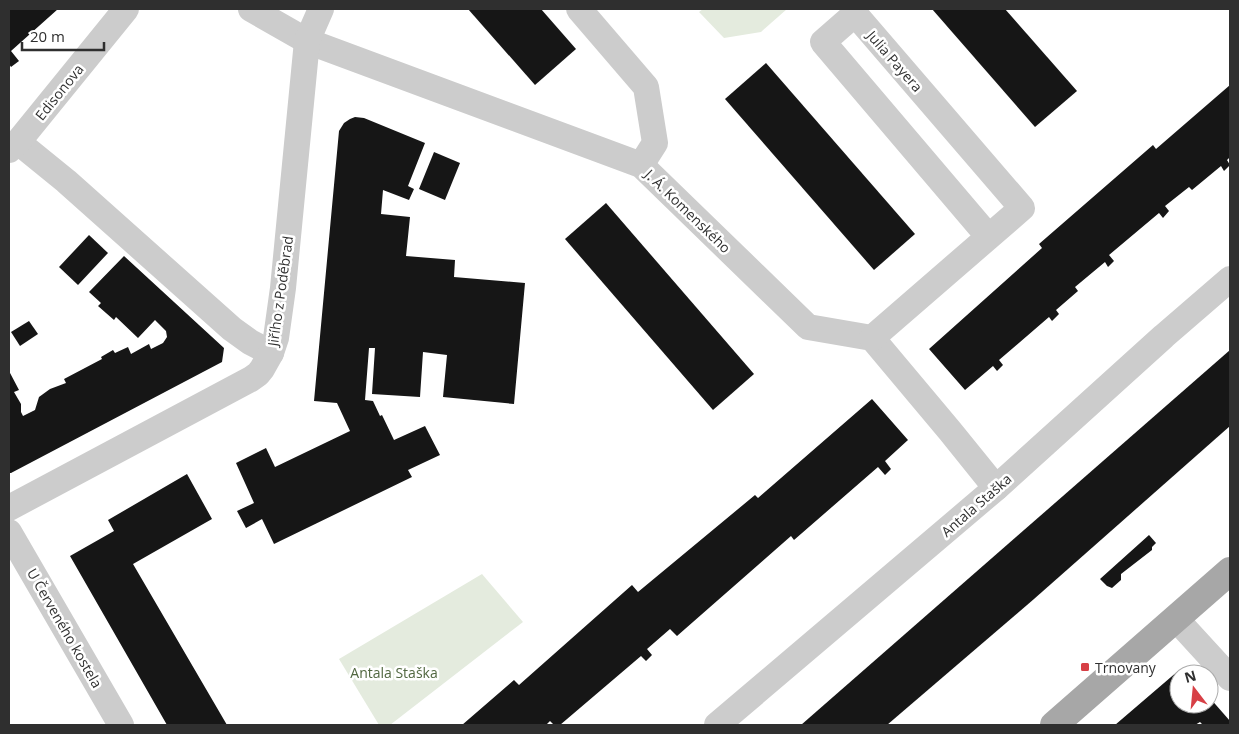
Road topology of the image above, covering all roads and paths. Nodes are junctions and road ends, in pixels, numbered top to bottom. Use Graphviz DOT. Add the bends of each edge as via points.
graph roads {
  1 [pos="126,9"];
  2 [pos="252,9"];
  3 [pos="320,9"];
  4 [pos="579,9"];
  5 [pos="307,41"];
  6 [pos="13,146"];
  7 [pos="641,165"];
  8 [pos="988,236"];
  9 [pos="1230,279"];
  10 [pos="872,338"];
  11 [pos="271,353"];
  12 [pos="996,488"];
  13 [pos="9,508"];
  14 [pos="9,532"];
  15 [pos="1230,571"];
  16 [pos="1176,619"];
  17 [pos="1230,678"];
  18 [pos="122,725"];
  19 [pos="717,725"];
  20 [pos="1054,725"];
  1 -- 6 [label="street, Edisonova"];
  2 -- 5 [label="street, J. Á. Komenského"];
  3 -- 5 [label="street, Jiřího z Poděbrad"];
  4 -- 7 [label="street" via="646,87 654,143"];
  5 -- 7 [label="street, J. Á. Komenského"];
  5 -- 11 [label="street, Jiřího z Poděbrad" via="281,308"];
  6 -- 11 [label="street" via="66,181 232,329"];
  7 -- 10 [label="street, J. Á. Komenského" via="808,326"];
  8 -- 8 [label="street, Julia Payera" via="1022,208 855,14 823,42"];
  8 -- 10 [label="street, Julia Payera"];
  9 -- 12 [label="street, Antala Staška"];
  10 -- 12 [label="street"];
  11 -- 13 [label="street, Jiřího z Poděbrad" via="252,379"];
  12 -- 19 [label="street, Antala Staška"];
  14 -- 18 [label="street, U Červeného kostela"];
  15 -- 16 [label="main road"];
  16 -- 17 [label="street"];
  16 -- 20 [label="main road"];
}
